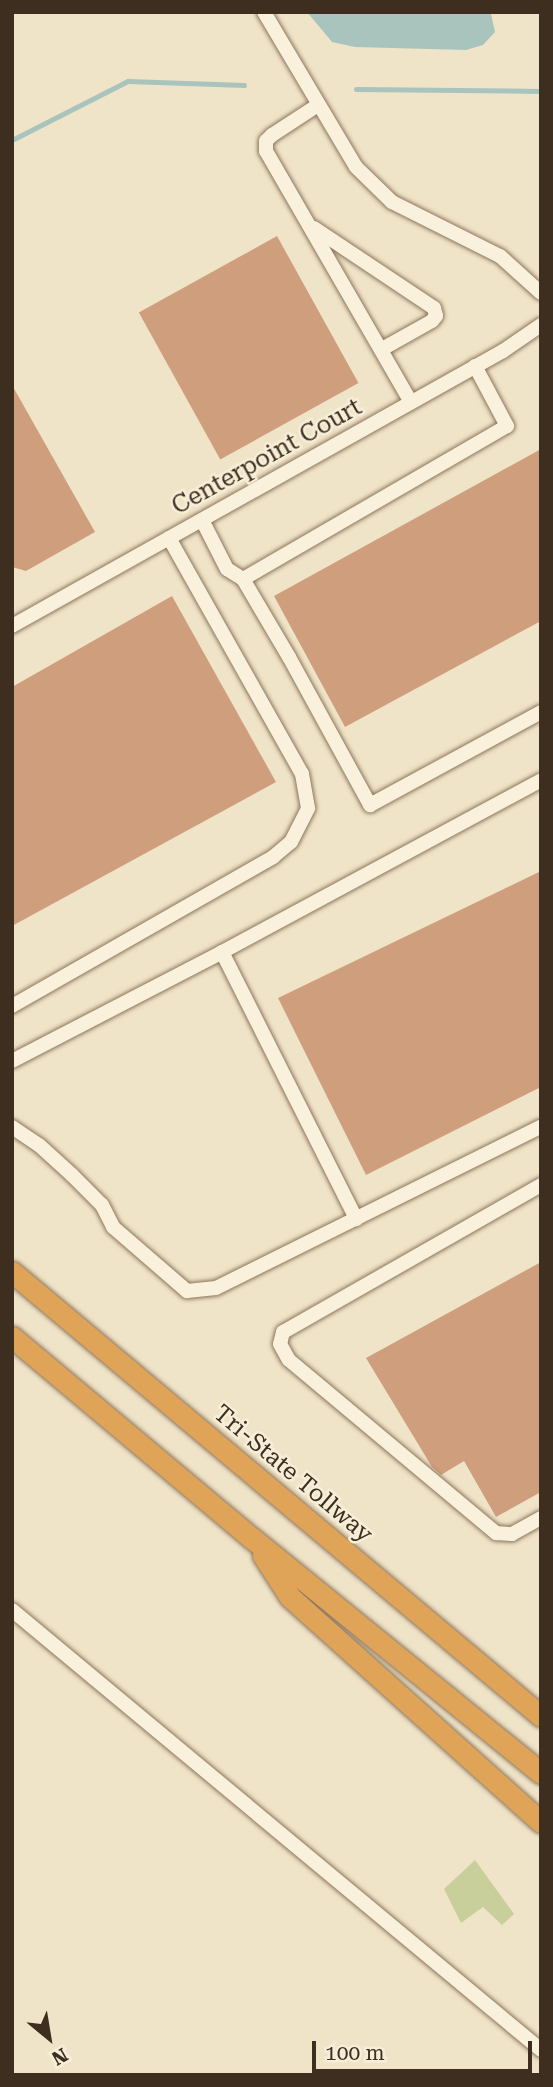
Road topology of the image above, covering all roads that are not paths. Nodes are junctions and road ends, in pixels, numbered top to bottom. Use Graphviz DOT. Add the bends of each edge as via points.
graph roads {
  1 [pos="264,12"];
  2 [pos="318,105"];
  3 [pos="310,225"];
  4 [pos="541,293"];
  5 [pos="541,325"];
  6 [pos="382,349"];
  7 [pos="475,366"];
  8 [pos="411,402"];
  9 [pos="202,520"];
  10 [pos="169,538"];
  11 [pos="243,579"];
  12 [pos="12,626"];
  13 [pos="541,712"];
  14 [pos="541,780"];
  15 [pos="222,952"];
  16 [pos="12,1006"];
  17 [pos="12,1061"];
  18 [pos="12,1127"];
  19 [pos="541,1127"];
  20 [pos="541,1185"];
  21 [pos="356,1219"];
  22 [pos="12,1272"];
  23 [pos="12,1337"];
  24 [pos="541,1518"];
  25 [pos="253,1539"];
  26 [pos="12,1610"];
  27 [pos="541,1716"];
  28 [pos="541,1773"];
  29 [pos="541,1822"];
  30 [pos="541,2050"];
  1 -- 2 [label="street"];
  2 -- 3 [label="street" via="266,141 266,151"];
  2 -- 4 [label="street" via="356,167 392,202 500,256"];
  3 -- 6 [label="street"];
  3 -- 6 [label="street" via="434,308 432,321"];
  5 -- 7 [label="street, Centerpoint Court"];
  6 -- 8 [label="street"];
  7 -- 8 [label="street, Centerpoint Court"];
  7 -- 11 [label="street" via="507,426"];
  8 -- 9 [label="street, Centerpoint Court"];
  9 -- 10 [label="street, Centerpoint Court"];
  9 -- 11 [label="street" via="227,569"];
  10 -- 12 [label="street, Centerpoint Court"];
  10 -- 16 [label="street" via="302,774 308,808 302,826 272,857"];
  11 -- 13 [label="street" via="370,805"];
  14 -- 15 [label="street"];
  15 -- 17 [label="street"];
  15 -- 21 [label="street"];
  18 -- 21 [label="street" via="72,1175 102,1205 113,1227 187,1291 216,1288"];
  19 -- 21 [label="street"];
  20 -- 24 [label="street" via="283,1332 279,1344 289,1360 496,1534 512,1534"];
  22 -- 27 [label="highway, Tri-State Tollway"];
  23 -- 25 [label="highway"];
  25 -- 28 [label="highway"];
  25 -- 29 [label="highway" via="290,1597"];
  26 -- 30 [label="street"];
}
